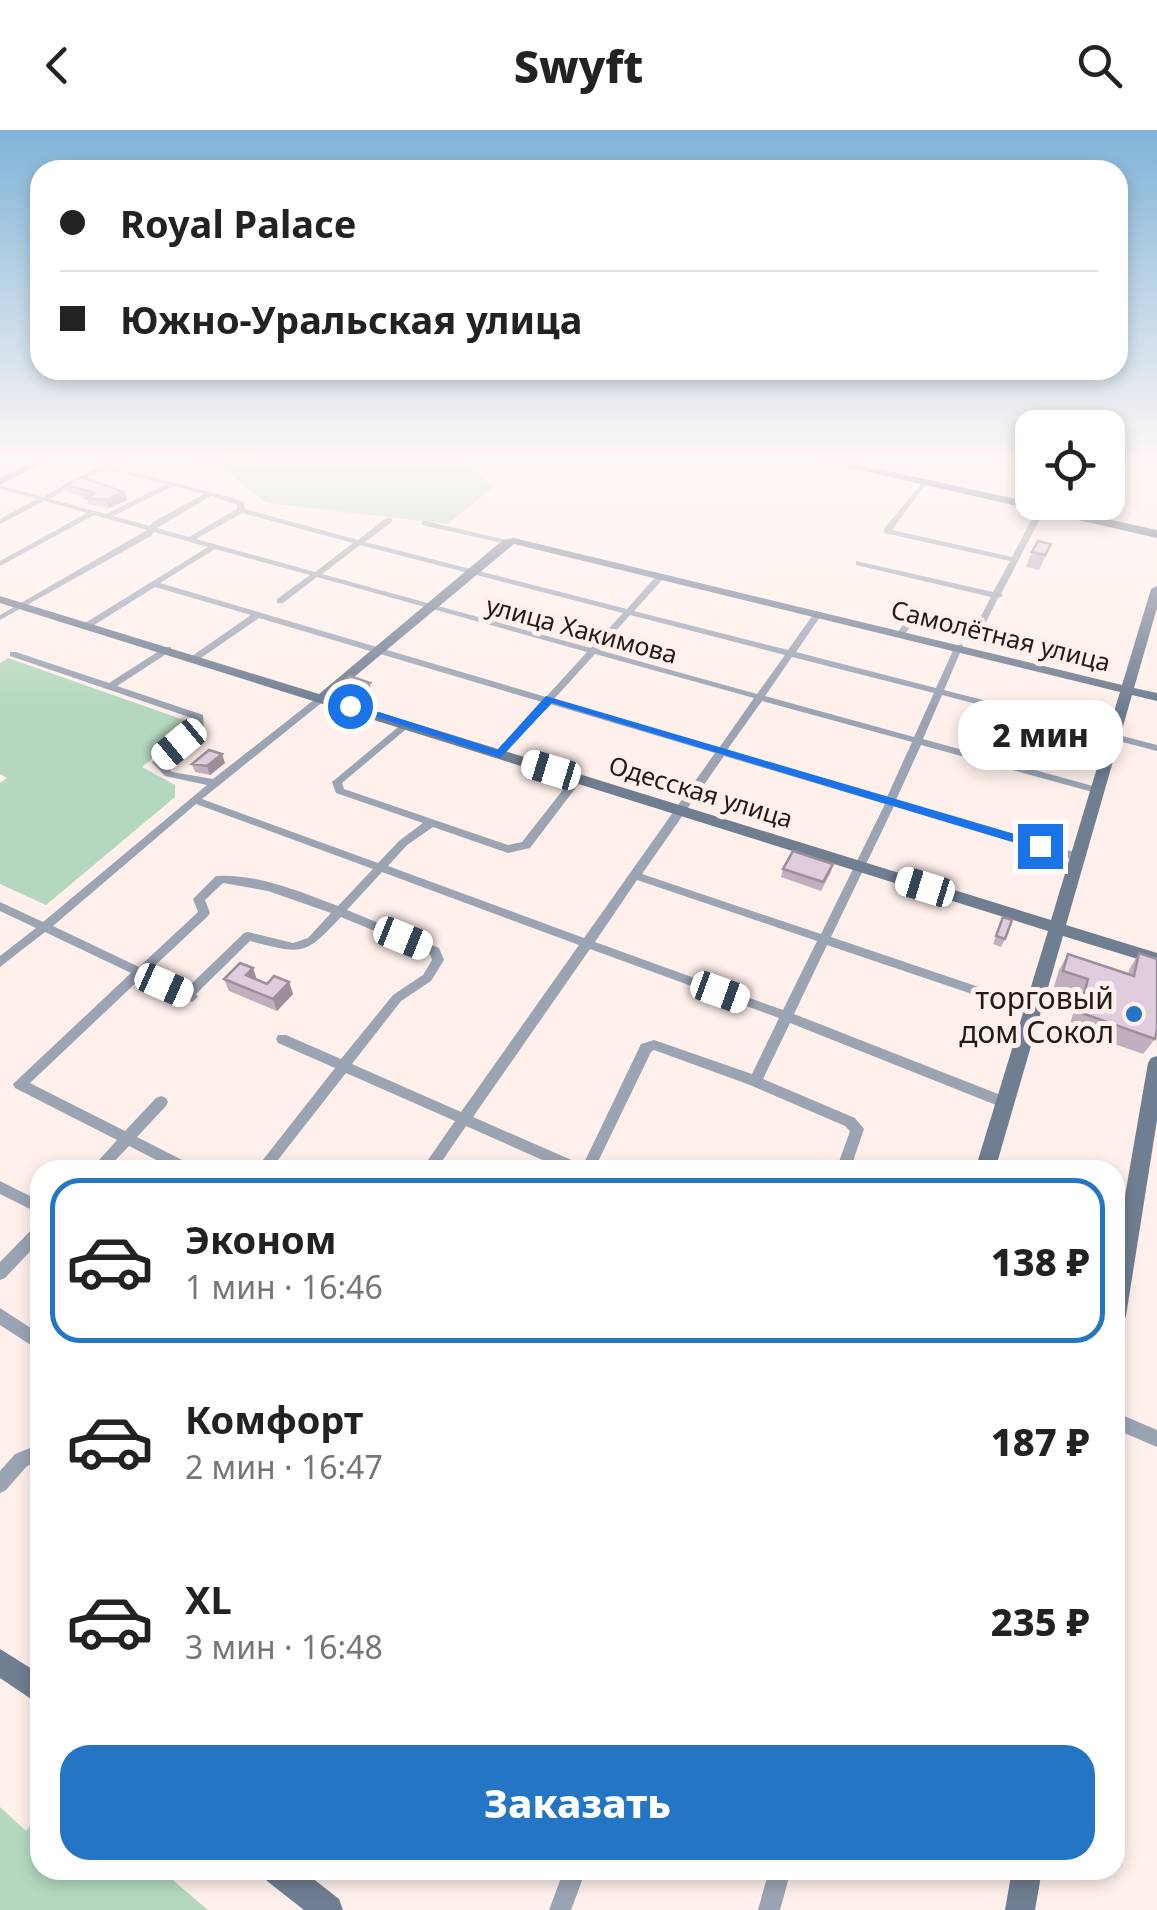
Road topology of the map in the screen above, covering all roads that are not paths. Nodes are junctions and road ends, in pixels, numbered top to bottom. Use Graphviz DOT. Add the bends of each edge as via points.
graph roads {
  1 [pos="40,542"];
  2 [pos="130,542"];
  3 [pos="199,542"];
  4 [pos="361,542"];
  5 [pos="507,542"];
  6 [pos="936,542"];
  7 [pos="1025,542"];
  8 [pos="214,546"];
  9 [pos="1016,560"];
  10 [pos="859,562"];
  11 [pos="0,564"];
  12 [pos="471,571"];
  13 [pos="314,576"];
  14 [pos="661,576"];
  15 [pos="154,584"];
  16 [pos="1157,588"];
  17 [pos="999,596"];
  18 [pos="0,599"];
  19 [pos="280,601"];
  20 [pos="22,605"];
  21 [pos="428,608"];
  22 [pos="630,613"];
  23 [pos="818,614"];
  24 [pos="257,615"];
  25 [pos="0,618"];
  26 [pos="88,625"];
  27 [pos="902,633"];
  28 [pos="959,646"];
  29 [pos="168,649"];
  30 [pos="379,650"];
  31 [pos="592,653"];
  32 [pos="13,654"];
  33 [pos="788,654"];
  34 [pos="195,658"];
  35 [pos="110,687"];
  36 [pos="1126,688"];
  37 [pos="939,692"];
  38 [pos="1157,696"];
  39 [pos="322,698"];
  40 [pos="757,698"];
  41 [pos="550,699"];
  42 [pos="406,725"];
  43 [pos="1111,737"];
  44 [pos="918,742"];
  45 [pos="1157,748"];
  46 [pos="721,752"];
  47 [pos="500,754"];
  48 [pos="577,779"];
  49 [pos="215,783"];
  50 [pos="1096,790"];
  51 [pos="195,800"];
  52 [pos="892,801"];
  53 [pos="682,811"];
  54 [pos="431,824"];
  55 [pos="1077,858"];
  56 [pos="382,866"];
  57 [pos="859,866"];
  58 [pos="637,876"];
  59 [pos="0,906"];
  60 [pos="340,913"];
  61 [pos="45,927"];
  62 [pos="1057,928"];
  63 [pos="822,939"];
  64 [pos="588,944"];
  65 [pos="1157,959"];
  66 [pos="0,963"];
  67 [pos="140,974"];
  68 [pos="1034,1010"];
  69 [pos="786,1016"];
  70 [pos="282,1039"];
  71 [pos="1157,1063"];
  72 [pos="343,1065"];
  73 [pos="755,1082"];
  74 [pos="161,1102"];
  75 [pos="1006,1103"];
  76 [pos="464,1117"];
  77 [pos="126,1139"];
  78 [pos="1150,1148"];
  79 [pos="106,1160"];
  80 [pos="169,1160"];
  81 [pos="270,1160"];
  82 [pos="435,1160"];
  83 [pos="561,1160"];
  84 [pos="589,1160"];
  85 [pos="846,1160"];
  86 [pos="988,1160"];
  87 [pos="0,1187"];
  88 [pos="30,1203"];
  89 [pos="30,1242"];
  90 [pos="1125,1268"];
  91 [pos="0,1273"];
  92 [pos="0,1316"];
  93 [pos="30,1336"];
  94 [pos="1125,1425"];
  95 [pos="1157,1439"];
  96 [pos="30,1457"];
  97 [pos="0,1484"];
  98 [pos="0,1662"];
  99 [pos="30,1684"];
  100 [pos="290,1880"];
  101 [pos="571,1880"];
  102 [pos="777,1880"];
  103 [pos="1025,1880"];
  104 [pos="328,1910"];
  105 [pos="560,1910"];
  106 [pos="769,1910"];
  107 [pos="1020,1910"];
  1 -- 11 [label="street"];
  2 -- 20 [label="street"];
  3 -- 8 [label="street, улица Хакимова"];
  4 -- 12 [label="street"];
  4 -- 13 [label="street"];
  5 -- 12 [label="street"];
  5 -- 14 [label="street, Самолётная улица"];
  6 -- 9 [label="street"];
  7 -- 9 [label="street"];
  8 -- 13 [label="street, улица Хакимова"];
  8 -- 15 [label="street"];
  9 -- 17 [label="street"];
  10 -- 17 [label="street"];
  12 -- 21 [label="street"];
  12 -- 22 [label="street"];
  13 -- 19 [label="street"];
  13 -- 21 [label="street, улица Хакимова"];
  14 -- 22 [label="street"];
  14 -- 23 [label="street, Самолётная улица"];
  15 -- 24 [label="street"];
  15 -- 26 [label="street"];
  16 -- 36 [label="street"];
  17 -- 27 [label="street" via="978,623 918,610"];
  18 -- 20 [label="street, Одесская улица"];
  20 -- 25 [label="street"];
  20 -- 26 [label="street, Одесская улица"];
  21 -- 30 [label="street"];
  21 -- 31 [label="street, улица Хакимова"];
  22 -- 31 [label="street"];
  22 -- 33 [label="street"];
  23 -- 27 [label="street, Самолётная улица"];
  23 -- 33 [label="street"];
  24 -- 30 [label="street"];
  24 -- 34 [label="street"];
  26 -- 29 [label="street, Одесская улица"];
  27 -- 28 [label="street, Самолётная улица"];
  28 -- 36 [label="street, Самолётная улица"];
  28 -- 37 [label="street"];
  29 -- 34 [label="street, Одесская улица"];
  29 -- 35 [label="street"];
  30 -- 39 [label="street"];
  30 -- 41 [label="street"];
  31 -- 40 [label="street, улица Хакимова"];
  31 -- 41 [label="street"];
  32 -- 35 [label="street"];
  33 -- 37 [label="street"];
  33 -- 40 [label="street"];
  34 -- 39 [label="street, Одесская улица"];
  35 -- 49 [label="street" via="200,717 201,726 157,762 169,774"];
  36 -- 38 [label="street, Самолётная улица"];
  36 -- 43 [label="street"];
  37 -- 43 [label="street"];
  37 -- 44 [label="street"];
  39 -- 42 [label="street, Одесская улица"];
  39 -- 49 [label="street"];
  40 -- 44 [label="street, улица Хакимова"];
  40 -- 46 [label="street"];
  41 -- 46 [label="street"];
  41 -- 47 [label="street"];
  42 -- 47 [label="street, Одесская улица"];
  42 -- 54 [label="street" via="338,787"];
  43 -- 45 [label="street"];
  43 -- 50 [label="street"];
  44 -- 50 [label="street, улица Хакимова"];
  44 -- 52 [label="street"];
  46 -- 52 [label="street"];
  46 -- 53 [label="street"];
  47 -- 48 [label="street, Одесская улица"];
  48 -- 53 [label="street, Одесская улица"];
  48 -- 54 [label="street" via="518,848"];
  49 -- 51 [label="street"];
  50 -- 55 [label="street"];
  51 -- 56 [label="street"];
  51 -- 61 [label="street"];
  52 -- 55 [label="street"];
  52 -- 57 [label="street"];
  53 -- 57 [label="street, Одесская улица"];
  53 -- 58 [label="street"];
  54 -- 56 [label="street"];
  55 -- 62 [label="street"];
  56 -- 60 [label="street"];
  56 -- 64 [label="street"];
  57 -- 62 [label="street, Одесская улица"];
  57 -- 63 [label="street"];
  58 -- 63 [label="street"];
  58 -- 64 [label="street"];
  59 -- 61 [label="street"];
  60 -- 67 [label="street" via="312,942 293,947 248,936 190,996"];
  60 -- 67 [label="street" via="243,879 220,879 199,899 204,913"];
  60 -- 72 [label="street" via="434,951 438,960 436,970 405,990"];
  61 -- 66 [label="street"];
  61 -- 67 [label="street"];
  62 -- 65 [label="street, Одесская улица"];
  62 -- 68 [label="street"];
  63 -- 68 [label="street"];
  63 -- 69 [label="street"];
  64 -- 69 [label="street"];
  64 -- 76 [label="street"];
  67 -- 77 [label="street" via="20,1084"];
  68 -- 75 [label="street"];
  69 -- 73 [label="street"];
  69 -- 75 [label="street"];
  70 -- 72 [label="street"];
  71 -- 78 [label="street"];
  72 -- 76 [label="street"];
  72 -- 81 [label="street"];
  73 -- 84 [label="street" via="664,1046 646,1048"];
  73 -- 85 [label="street" via="850,1122 857,1129"];
  74 -- 77 [label="street"];
  75 -- 86 [label="street"];
  76 -- 82 [label="street"];
  76 -- 83 [label="street"];
  77 -- 79 [label="street"];
  77 -- 80 [label="street"];
  78 -- 90 [label="street"];
  87 -- 88 [label="street"];
  89 -- 91 [label="street"];
  92 -- 93 [label="street"];
  94 -- 95 [label="street"];
  96 -- 97 [label="street"];
  98 -- 99 [label="street"];
  100 -- 104 [label="street"];
  101 -- 105 [label="street"];
  102 -- 106 [label="street"];
  103 -- 107 [label="street"];
}
